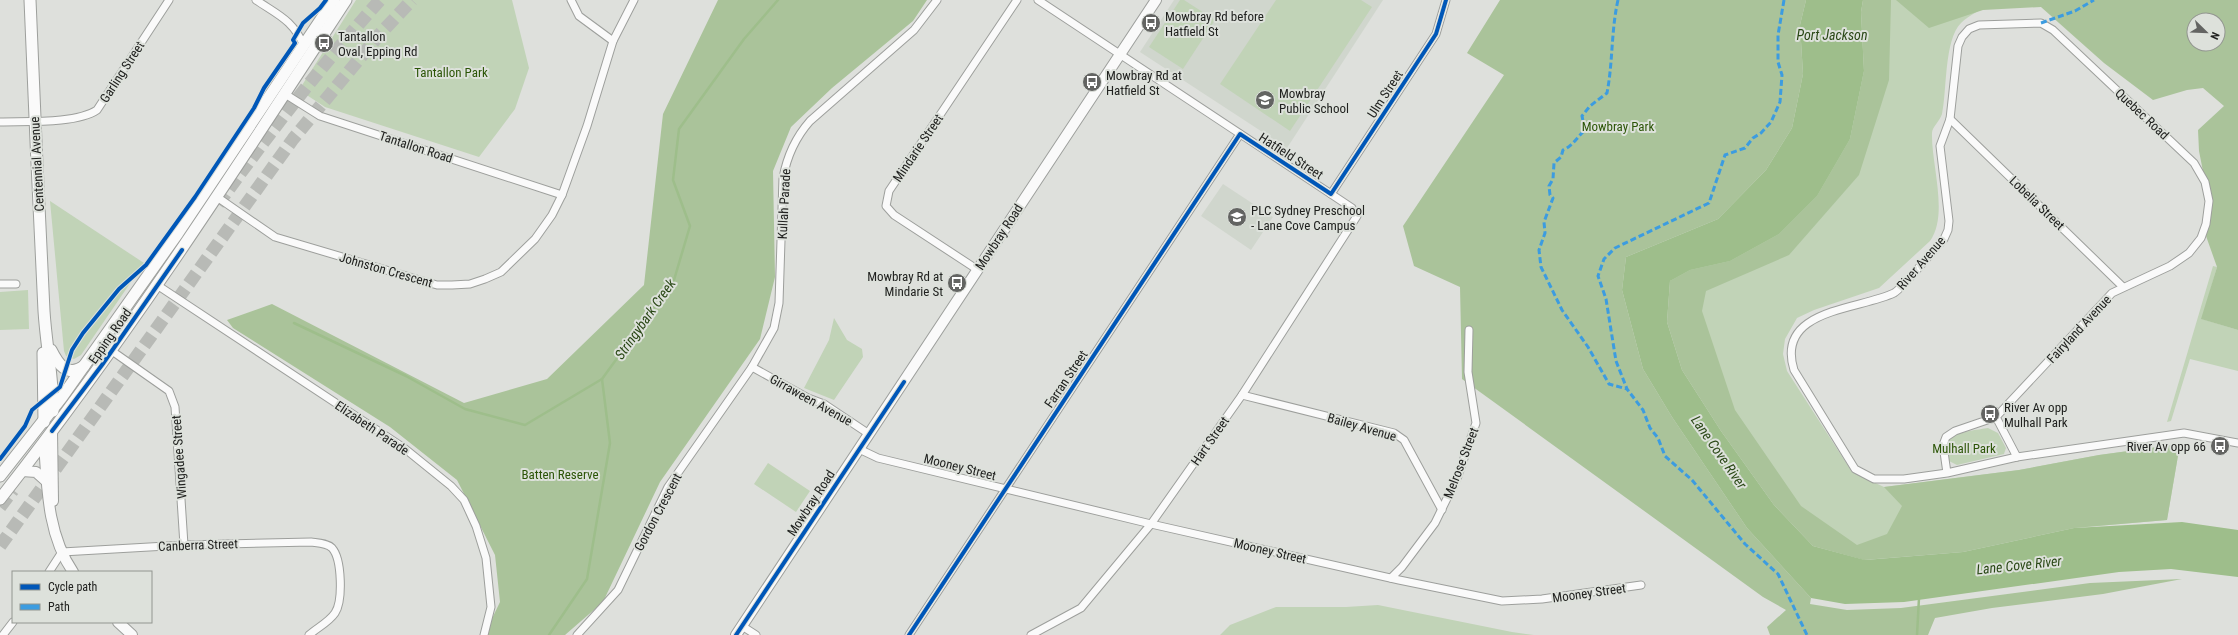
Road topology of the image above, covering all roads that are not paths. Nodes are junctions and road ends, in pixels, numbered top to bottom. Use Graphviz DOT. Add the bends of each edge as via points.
graph roads {
  1 [pos="30,0"];
  2 [pos="169,0"];
  3 [pos="256,0"];
  4 [pos="334,0"];
  5 [pos="346,0"];
  6 [pos="571,0"];
  7 [pos="634,0"];
  8 [pos="937,0"];
  9 [pos="1017,0"];
  10 [pos="1038,0"];
  11 [pos="1156,0"];
  12 [pos="1446,0"];
  13 [pos="2041,23"];
  14 [pos="613,41"];
  15 [pos="304,46"];
  16 [pos="1120,54"];
  17 [pos="280,91"];
  18 [pos="1950,119"];
  19 [pos="34,121"];
  20 [pos="0,122"];
  21 [pos="1240,134"];
  22 [pos="1331,194"];
  23 [pos="562,195"];
  24 [pos="217,197"];
  25 [pos="1358,216"];
  26 [pos="2206,224"];
  27 [pos="978,270"];
  28 [pos="0,284"];
  29 [pos="16,284"];
  30 [pos="157,285"];
  31 [pos="2123,287"];
  32 [pos="45,328"];
  33 [pos="1469,330"];
  34 [pos="48,342"];
  35 [pos="112,351"];
  36 [pos="85,365"];
  37 [pos="752,367"];
  38 [pos="1242,395"];
  39 [pos="53,408"];
  40 [pos="1996,417"];
  41 [pos="44,421"];
  42 [pos="52,431"];
  43 [pos="869,434"];
  44 [pos="44,442"];
  45 [pos="2238,443"];
  46 [pos="859,448"];
  47 [pos="2017,457"];
  48 [pos="22,471"];
  49 [pos="1947,473"];
  50 [pos="0,476"];
  51 [pos="46,481"];
  52 [pos="1005,489"];
  53 [pos="0,498"];
  54 [pos="1442,510"];
  55 [pos="52,517"];
  56 [pos="1150,524"];
  57 [pos="184,545"];
  58 [pos="62,552"];
  59 [pos="50,571"];
  60 [pos="72,571"];
  61 [pos="1391,578"];
  62 [pos="1641,585"];
  63 [pos="12,623"];
  64 [pos="119,623"];
  65 [pos="742,626"];
  66 [pos="3,635"];
  67 [pos="132,635"];
  68 [pos="309,635"];
  69 [pos="484,635"];
  70 [pos="577,635"];
  71 [pos="736,635"];
  72 [pos="756,635"];
  73 [pos="909,635"];
  74 [pos="1031,635"];
  1 -- 19 [label="main road, Centennial Avenue"];
  2 -- 19 [label="street, Garling Street" via="97,110 89,115"];
  3 -- 15 [label="street" via="290,23 298,31"];
  4 -- 15 [label="main road, Epping Road"];
  5 -- 17 [label="main road, Epping Road"];
  6 -- 14 [label="street" via="579,16"];
  7 -- 14 [label="street, Johnston Crescent"];
  8 -- 37 [label="street, Kullah Parade" via="914,30 798,134 786,163 783,178 779,303 774,328"];
  9 -- 27 [label="street, Mindarie Street" via="890,191 886,206 894,215"];
  10 -- 16 [label="street"];
  11 -- 16 [label="main road, Mowbray Road"];
  12 -- 22 [label="street, Ulm Street" via="1436,34"];
  13 -- 18 [label="street, River Avenue" via="1979,24 1964,33 1958,46"];
  13 -- 26 [label="street, Quebec Road" via="2053,30 2194,163 2205,182 2209,201"];
  14 -- 23 [label="street, Johnston Crescent" via="587,126"];
  15 -- 17 [label="main road, Epping Road"];
  16 -- 21 [label="street, Hatfield Street"];
  16 -- 27 [label="main road, Mowbray Road"];
  17 -- 23 [label="street, Tantallon Road" via="320,116"];
  17 -- 24 [label="main road, Epping Road"];
  17 -- 36 [label="main road, Epping Road"];
  18 -- 31 [label="street, Lobelia Street"];
  18 -- 49 [label="street, River Avenue" via="1940,146 1949,221 1944,238 1895,292 1808,322 1796,337 1791,357 1794,370 1855,469 1874,479 1886,480"];
  19 -- 20 [label="street, Garling Street"];
  19 -- 32 [label="main road, Centennial Avenue"];
  21 -- 22 [label="street, Hatfield Street"];
  21 -- 52 [label="street, Farran Street"];
  22 -- 25 [label="street, Hatfield Street" via="1352,208"];
  23 -- 24 [label="street, Johnston Crescent" via="535,239 501,272 470,284 452,285 437,285 275,237"];
  24 -- 30 [label="main road, Epping Road"];
  25 -- 38 [label="street, Hart Street"];
  26 -- 31 [label="street, Fairyland Avenue" via="2201,238 2189,253 2170,266"];
  27 -- 43 [label="main road, Mowbray Road"];
  28 -- 29 [label="street"];
  30 -- 35 [label="main road, Epping Road"];
  30 -- 69 [label="street, Elizabeth Parade" via="404,448 451,486 464,500 486,558 491,607"];
  31 -- 40 [label="street, Fairyland Avenue" via="2112,293"];
  32 -- 34 [label="main road, Centennial Avenue"];
  32 -- 41 [label="main road, Centennial Avenue"];
  33 -- 54 [label="street, Melrose Street" via="1468,372 1476,423 1458,476"];
  34 -- 36 [label="main road" via="58,363 64,369 75,371"];
  34 -- 39 [label="main road, Centennial Avenue"];
  35 -- 42 [label="main road, Epping Road"];
  35 -- 57 [label="street, Wingadee Street" via="169,391 175,407"];
  36 -- 39 [label="main road, Epping Road"];
  37 -- 43 [label="street, Girraween Avenue" via="824,404"];
  37 -- 70 [label="street, Gordon Crescent" via="668,487 618,590"];
  38 -- 54 [label="street, Bailey Avenue" via="1394,433 1404,440"];
  38 -- 56 [label="street, Hart Street"];
  39 -- 41 [label="main road, Epping Road"];
  39 -- 42 [label="main road, Centennial Avenue"];
  40 -- 47 [label="street"];
  40 -- 49 [label="street" via="1954,431 1946,437 1943,445"];
  41 -- 44 [label="main road, Centennial Avenue"];
  41 -- 50 [label="main road, Epping Road"];
  42 -- 44 [label="main road, Epping Road"];
  42 -- 55 [label="main road, Centennial Avenue"];
  43 -- 46 [label="main road, Mowbray Road"];
  44 -- 48 [label="main road, Epping Road"];
  44 -- 51 [label="main road, Centennial Avenue"];
  45 -- 47 [label="street, River Avenue" via="2184,433"];
  46 -- 52 [label="street, Mooney Street" via="878,458"];
  46 -- 65 [label="main road, Mowbray Road"];
  47 -- 49 [label="street, River Avenue"];
  48 -- 51 [label="main road" via="36,472"];
  48 -- 53 [label="main road, Epping Road"];
  51 -- 55 [label="main road, Centennial Avenue"];
  52 -- 56 [label="street, Mooney Street"];
  52 -- 73 [label="street, Farran Street"];
  54 -- 61 [label="street, Melrose Street" via="1435,524"];
  55 -- 58 [label="main road, Centennial Avenue"];
  56 -- 61 [label="street, Mooney Street"];
  56 -- 74 [label="street, Hart Street" via="1081,608"];
  57 -- 58 [label="street, Canberra Street"];
  57 -- 68 [label="street, Canberra Street" via="312,542 332,548 340,570 340,592 336,612"];
  58 -- 59 [label="street"];
  58 -- 60 [label="main road, Centennial Avenue"];
  61 -- 62 [label="street, Mooney Street" via="1502,601 1542,599"];
  63 -- 66 [label="street"];
  64 -- 67 [label="main road"];
  65 -- 71 [label="main road, Mowbray Road"];
  65 -- 72 [label="street"];
}
